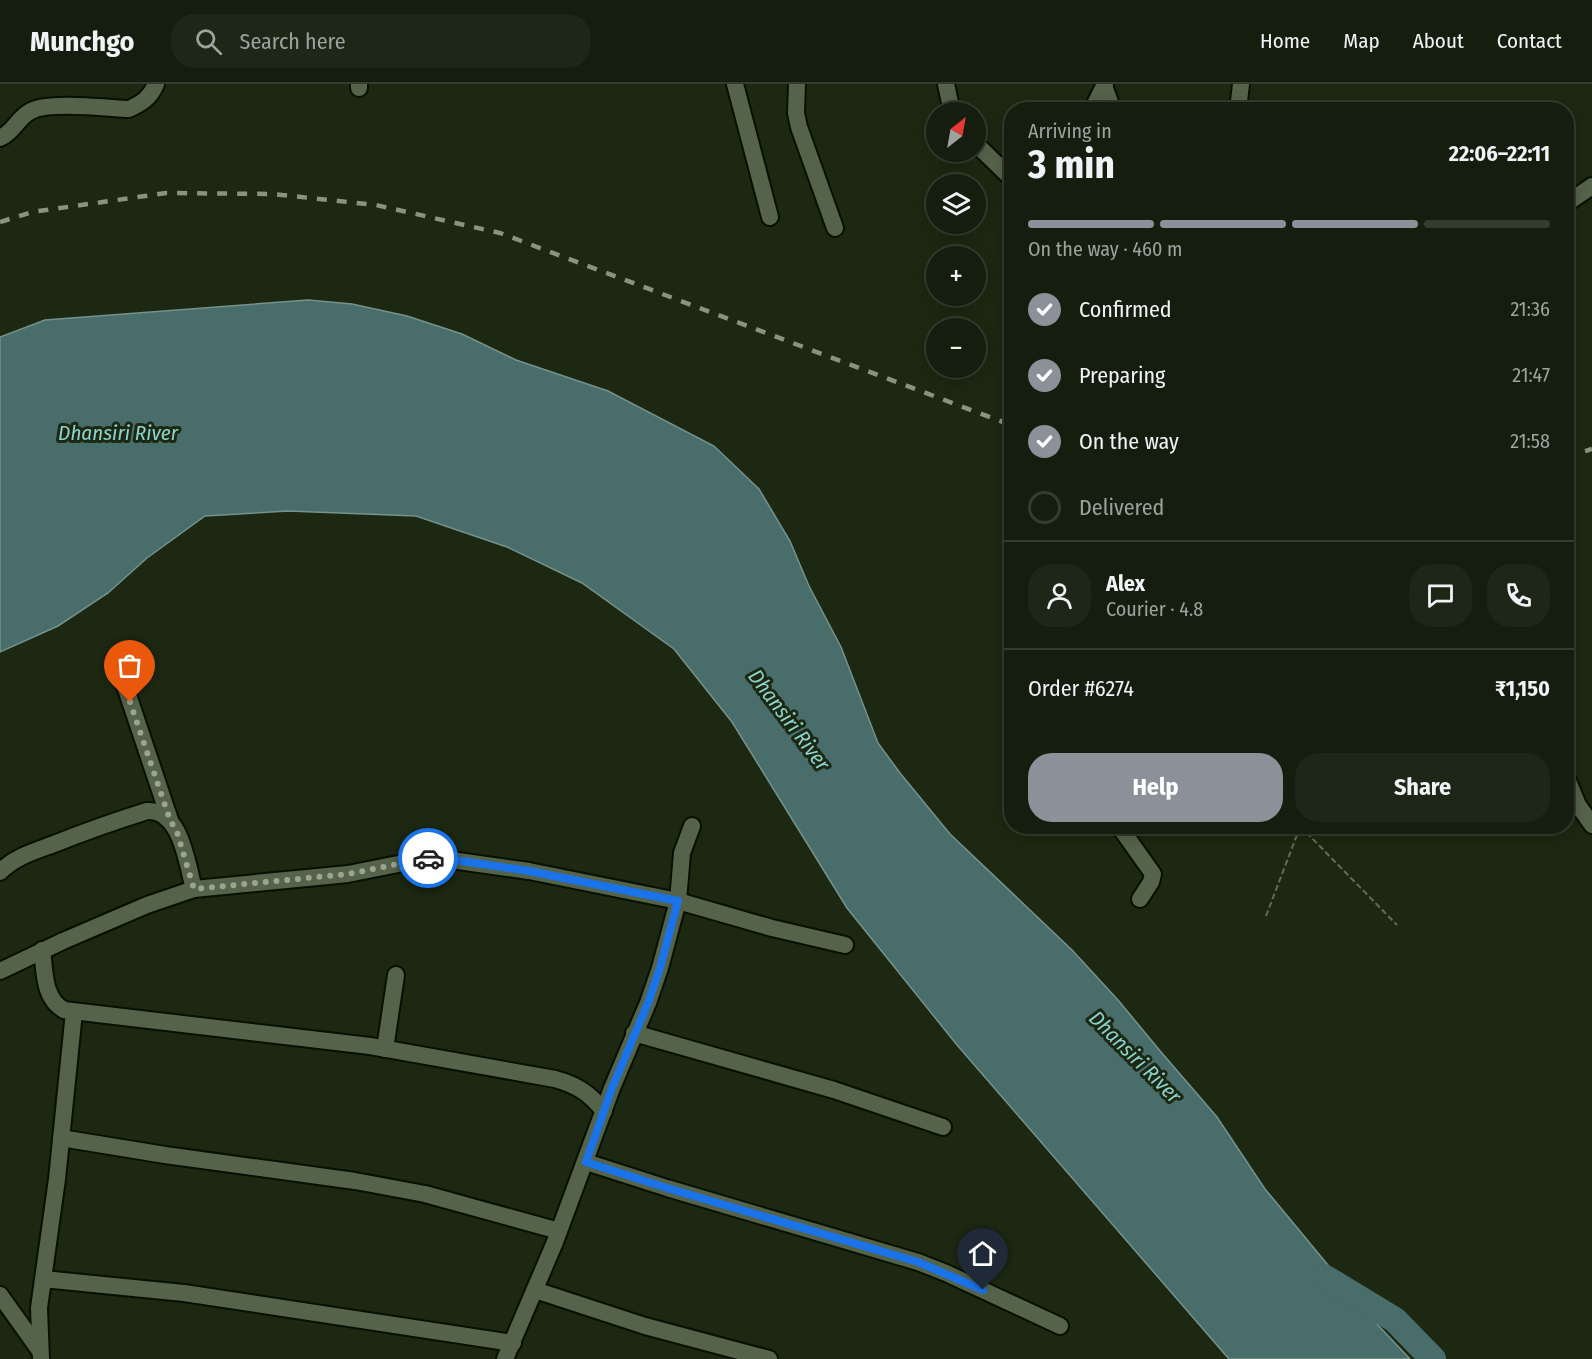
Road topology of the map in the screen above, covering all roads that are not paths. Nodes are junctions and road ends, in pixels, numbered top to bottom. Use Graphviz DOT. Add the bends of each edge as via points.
graph roads {
  1 [pos="156,84"];
  2 [pos="735,84"];
  3 [pos="797,84"];
  4 [pos="946,84"];
  5 [pos="1241,84"];
  6 [pos="1105,85"];
  7 [pos="950,102"];
  8 [pos="1096,102"];
  9 [pos="1110,102"];
  10 [pos="1239,102"];
  11 [pos="0,138"];
  12 [pos="986,154"];
  13 [pos="1004,171"];
  14 [pos="1592,186"];
  15 [pos="1574,198"];
  16 [pos="770,217"];
  17 [pos="835,228"];
  18 [pos="125,686"];
  19 [pos="1574,796"];
  20 [pos="170,820"];
  21 [pos="1592,825"];
  22 [pos="692,826"];
  23 [pos="1125,834"];
  24 [pos="0,872"];
  25 [pos="194,889"];
  26 [pos="1140,899"];
  27 [pos="678,901"];
  28 [pos="845,945"];
  29 [pos="42,950"];
  30 [pos="1,966"];
  31 [pos="396,975"];
  32 [pos="74,1012"];
  33 [pos="634,1033"];
  34 [pos="385,1048"];
  35 [pos="604,1111"];
  36 [pos="943,1127"];
  37 [pos="61,1138"];
  38 [pos="586,1162"];
  39 [pos="559,1231"];
  40 [pos="43,1279"];
  41 [pos="535,1290"];
  42 [pos="0,1295"];
  43 [pos="1060,1326"];
  44 [pos="513,1343"];
  45 [pos="41,1355"];
  46 [pos="505,1359"];
  47 [pos="769,1359"];
  1 -- 11 [label="street" via="142,104 129,109 42,106 24,115 10,133"];
  2 -- 16 [label="street"];
  3 -- 17 [label="street" via="797,120"];
  4 -- 7 [label="street"];
  5 -- 10 [label="street"];
  6 -- 8 [label="street"];
  6 -- 9 [label="street"];
  12 -- 13 [label="street"];
  14 -- 15 [label="street"];
  18 -- 20 [label="street"];
  19 -- 21 [label="street"];
  20 -- 24 [label="street" via="161,813 147,811 32,852 10,862"];
  20 -- 25 [label="street"];
  22 -- 27 [label="street" via="682,853"];
  23 -- 26 [label="street" via="1153,874"];
  25 -- 27 [label="street" via="348,874 437,858 529,871"];
  25 -- 29 [label="street"];
  27 -- 28 [label="street"];
  27 -- 33 [label="street" via="660,968"];
  29 -- 30 [label="street"];
  29 -- 32 [label="street" via="50,999 56,1006"];
  31 -- 34 [label="street"];
  32 -- 34 [label="street"];
  32 -- 37 [label="street"];
  33 -- 35 [label="street"];
  33 -- 36 [label="street" via="855,1096"];
  34 -- 35 [label="street" via="571,1083 592,1096"];
  35 -- 38 [label="street"];
  37 -- 39 [label="street" via="379,1185 482,1208"];
  37 -- 40 [label="street"];
  38 -- 39 [label="street"];
  38 -- 43 [label="street" via="918,1262"];
  39 -- 41 [label="street"];
  40 -- 44 [label="street" via="184,1293"];
  40 -- 45 [label="street" via="39,1308"];
  41 -- 44 [label="street"];
  41 -- 47 [label="street" via="645,1326"];
  42 -- 45 [label="street"];
  44 -- 46 [label="street"];
}
